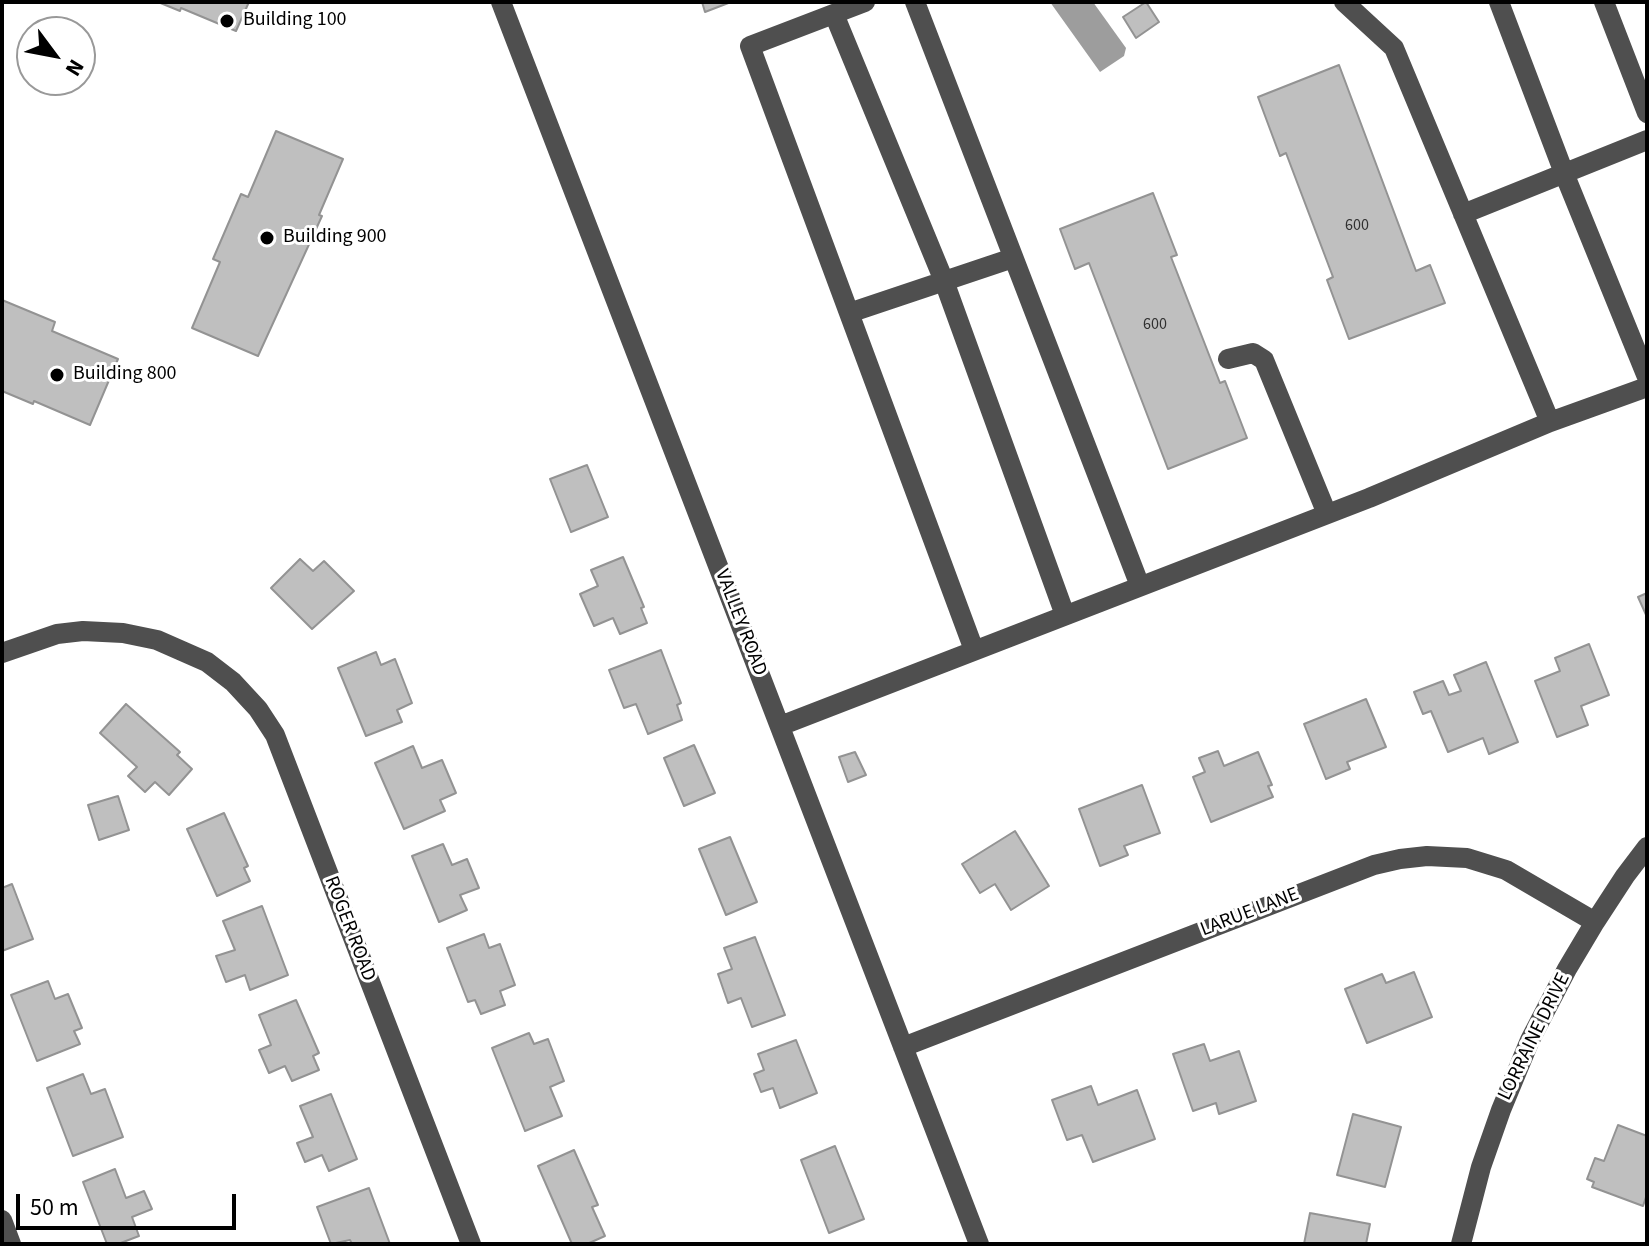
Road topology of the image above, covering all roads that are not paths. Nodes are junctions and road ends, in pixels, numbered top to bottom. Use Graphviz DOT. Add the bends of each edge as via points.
graph roads {
  1 [pos="501,2"];
  2 [pos="865,2"];
  3 [pos="915,2"];
  4 [pos="1499,2"];
  5 [pos="1604,2"];
  6 [pos="1355,4"];
  7 [pos="834,14"];
  8 [pos="1647,113"];
  9 [pos="1647,140"];
  10 [pos="1564,173"];
  11 [pos="1463,214"];
  12 [pos="1013,258"];
  13 [pos="944,281"];
  14 [pos="849,313"];
  15 [pos="1228,359"];
  16 [pos="1647,377"];
  17 [pos="1647,387"];
  18 [pos="1550,422"];
  19 [pos="1327,514"];
  20 [pos="1140,586"];
  21 [pos="1065,615"];
  22 [pos="974,650"];
  23 [pos="2,653"];
  24 [pos="780,726"];
  25 [pos="1647,847"];
  26 [pos="1595,922"];
  27 [pos="903,1047"];
  28 [pos="2,1220"];
  29 [pos="11,1244"];
  30 [pos="471,1244"];
  31 [pos="979,1244"];
  32 [pos="1461,1244"];
  1 -- 24 [label="street, VALLEY ROAD"];
  2 -- 7 [label="street"];
  3 -- 12 [label="street"];
  4 -- 10 [label="street"];
  5 -- 8 [label="street"];
  6 -- 11 [label="street" via="1394,48"];
  7 -- 13 [label="street"];
  7 -- 14 [label="street" via="750,46"];
  9 -- 10 [label="street"];
  10 -- 11 [label="street"];
  10 -- 16 [label="street"];
  11 -- 18 [label="street"];
  12 -- 13 [label="street"];
  12 -- 20 [label="street"];
  13 -- 14 [label="street"];
  13 -- 21 [label="street"];
  14 -- 22 [label="street"];
  15 -- 19 [label="street" via="1253,353 1264,360"];
  17 -- 18 [label="street"];
  18 -- 19 [label="street"];
  19 -- 20 [label="street"];
  20 -- 21 [label="street"];
  21 -- 22 [label="street"];
  22 -- 24 [label="street"];
  23 -- 30 [label="street, ROGER ROAD" via="83,631 157,640 207,662 258,709 275,735"];
  24 -- 27 [label="street, VALLEY ROAD"];
  25 -- 26 [label="street, LORRAINE DRIVE"];
  26 -- 27 [label="street, LARUE LANE" via="1506,870 1467,858 1400,859"];
  26 -- 32 [label="street, LORRAINE DRIVE" via="1530,1040 1481,1167"];
  27 -- 31 [label="street, VALLEY ROAD"];
  28 -- 29 [label="street"];
}
